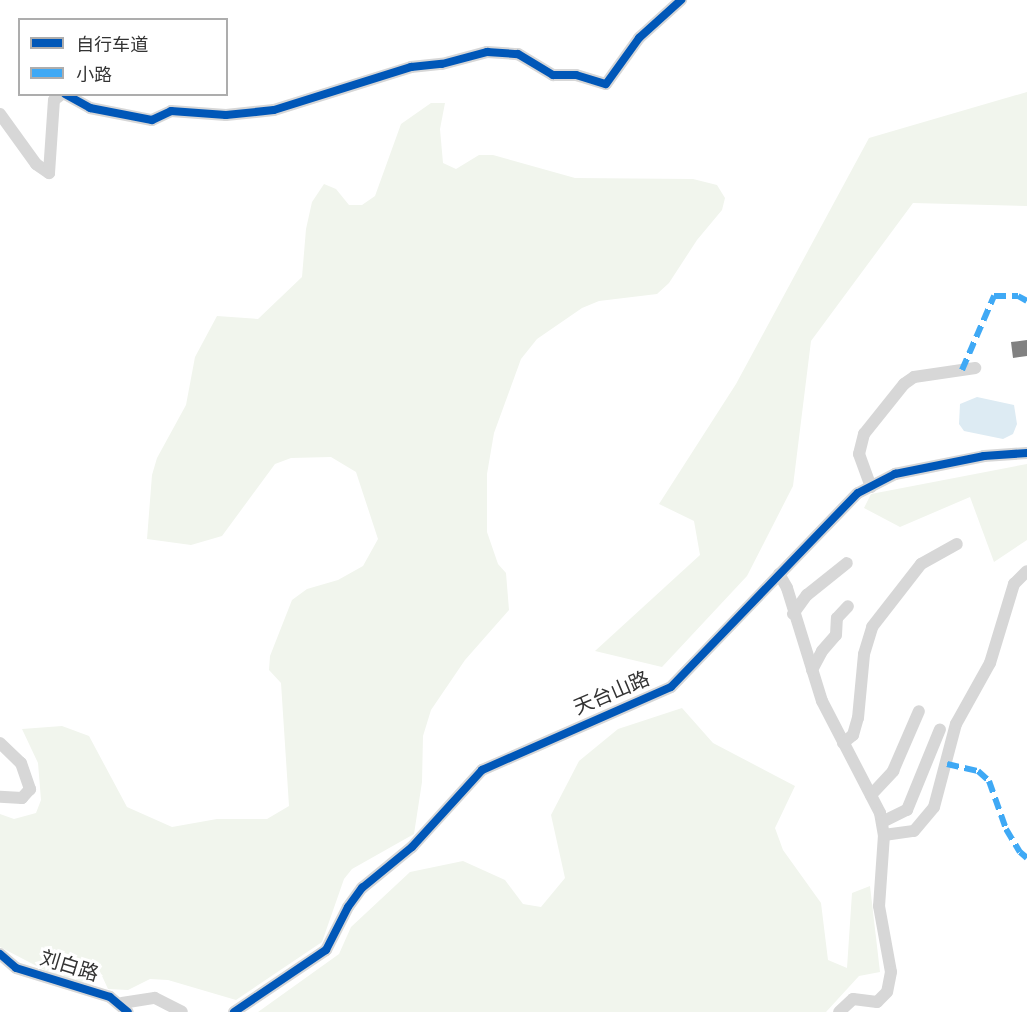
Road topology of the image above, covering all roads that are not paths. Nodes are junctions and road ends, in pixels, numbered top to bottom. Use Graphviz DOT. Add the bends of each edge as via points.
graph roads {
  1 [pos="681,0"];
  2 [pos="61,96"];
  3 [pos="68,96"];
  4 [pos="0,114"];
  5 [pos="975,368"];
  6 [pos="1027,453"];
  7 [pos="871,487"];
  8 [pos="957,544"];
  9 [pos="847,563"];
  10 [pos="1027,571"];
  11 [pos="778,574"];
  12 [pos="848,606"];
  13 [pos="793,614"];
  14 [pos="812,670"];
  15 [pos="919,711"];
  16 [pos="940,729"];
  17 [pos="0,743"];
  18 [pos="843,743"];
  19 [pos="871,795"];
  20 [pos="0,797"];
  21 [pos="882,822"];
  22 [pos="884,835"];
  23 [pos="0,954"];
  24 [pos="125,1007"];
  25 [pos="182,1012"];
  26 [pos="234,1012"];
  27 [pos="839,1012"];
  1 -- 3 [label="street" via="639,38 606,84 576,75 554,75 518,54 487,52 442,64 411,67 262,112 226,115 171,111 152,120 90,108"];
  2 -- 4 [label="street" via="54,100 48,173 36,164"];
  5 -- 7 [label="street" via="914,377 904,384 864,434 859,454"];
  6 -- 7 [label="street, 天台山路" via="984,456 895,474"];
  7 -- 11 [label="street, 天台山路" via="842,507"];
  8 -- 18 [label="street" via="921,564 872,627 864,654 858,718 853,735"];
  9 -- 13 [label="street" via="807,595"];
  10 -- 22 [label="street" via="1011,591 990,663 957,724 934,807 914,831"];
  11 -- 13 [label="street"];
  11 -- 26 [label="street, 天台山路" via="671,687 482,770 412,847 362,888 326,951"];
  12 -- 14 [label="street" via="837,618 836,635"];
  13 -- 14 [label="street"];
  14 -- 18 [label="street"];
  15 -- 19 [label="street" via="893,771"];
  16 -- 21 [label="street" via="907,810"];
  17 -- 20 [label="street" via="21,763 30,789 22,798"];
  18 -- 19 [label="street"];
  19 -- 21 [label="street"];
  21 -- 22 [label="street"];
  22 -- 27 [label="street" via="879,906 891,972 887,992 877,1002 853,999"];
  23 -- 24 [label="street, 刘白路" via="16,968"];
  24 -- 25 [label="street" via="156,998"];
}
